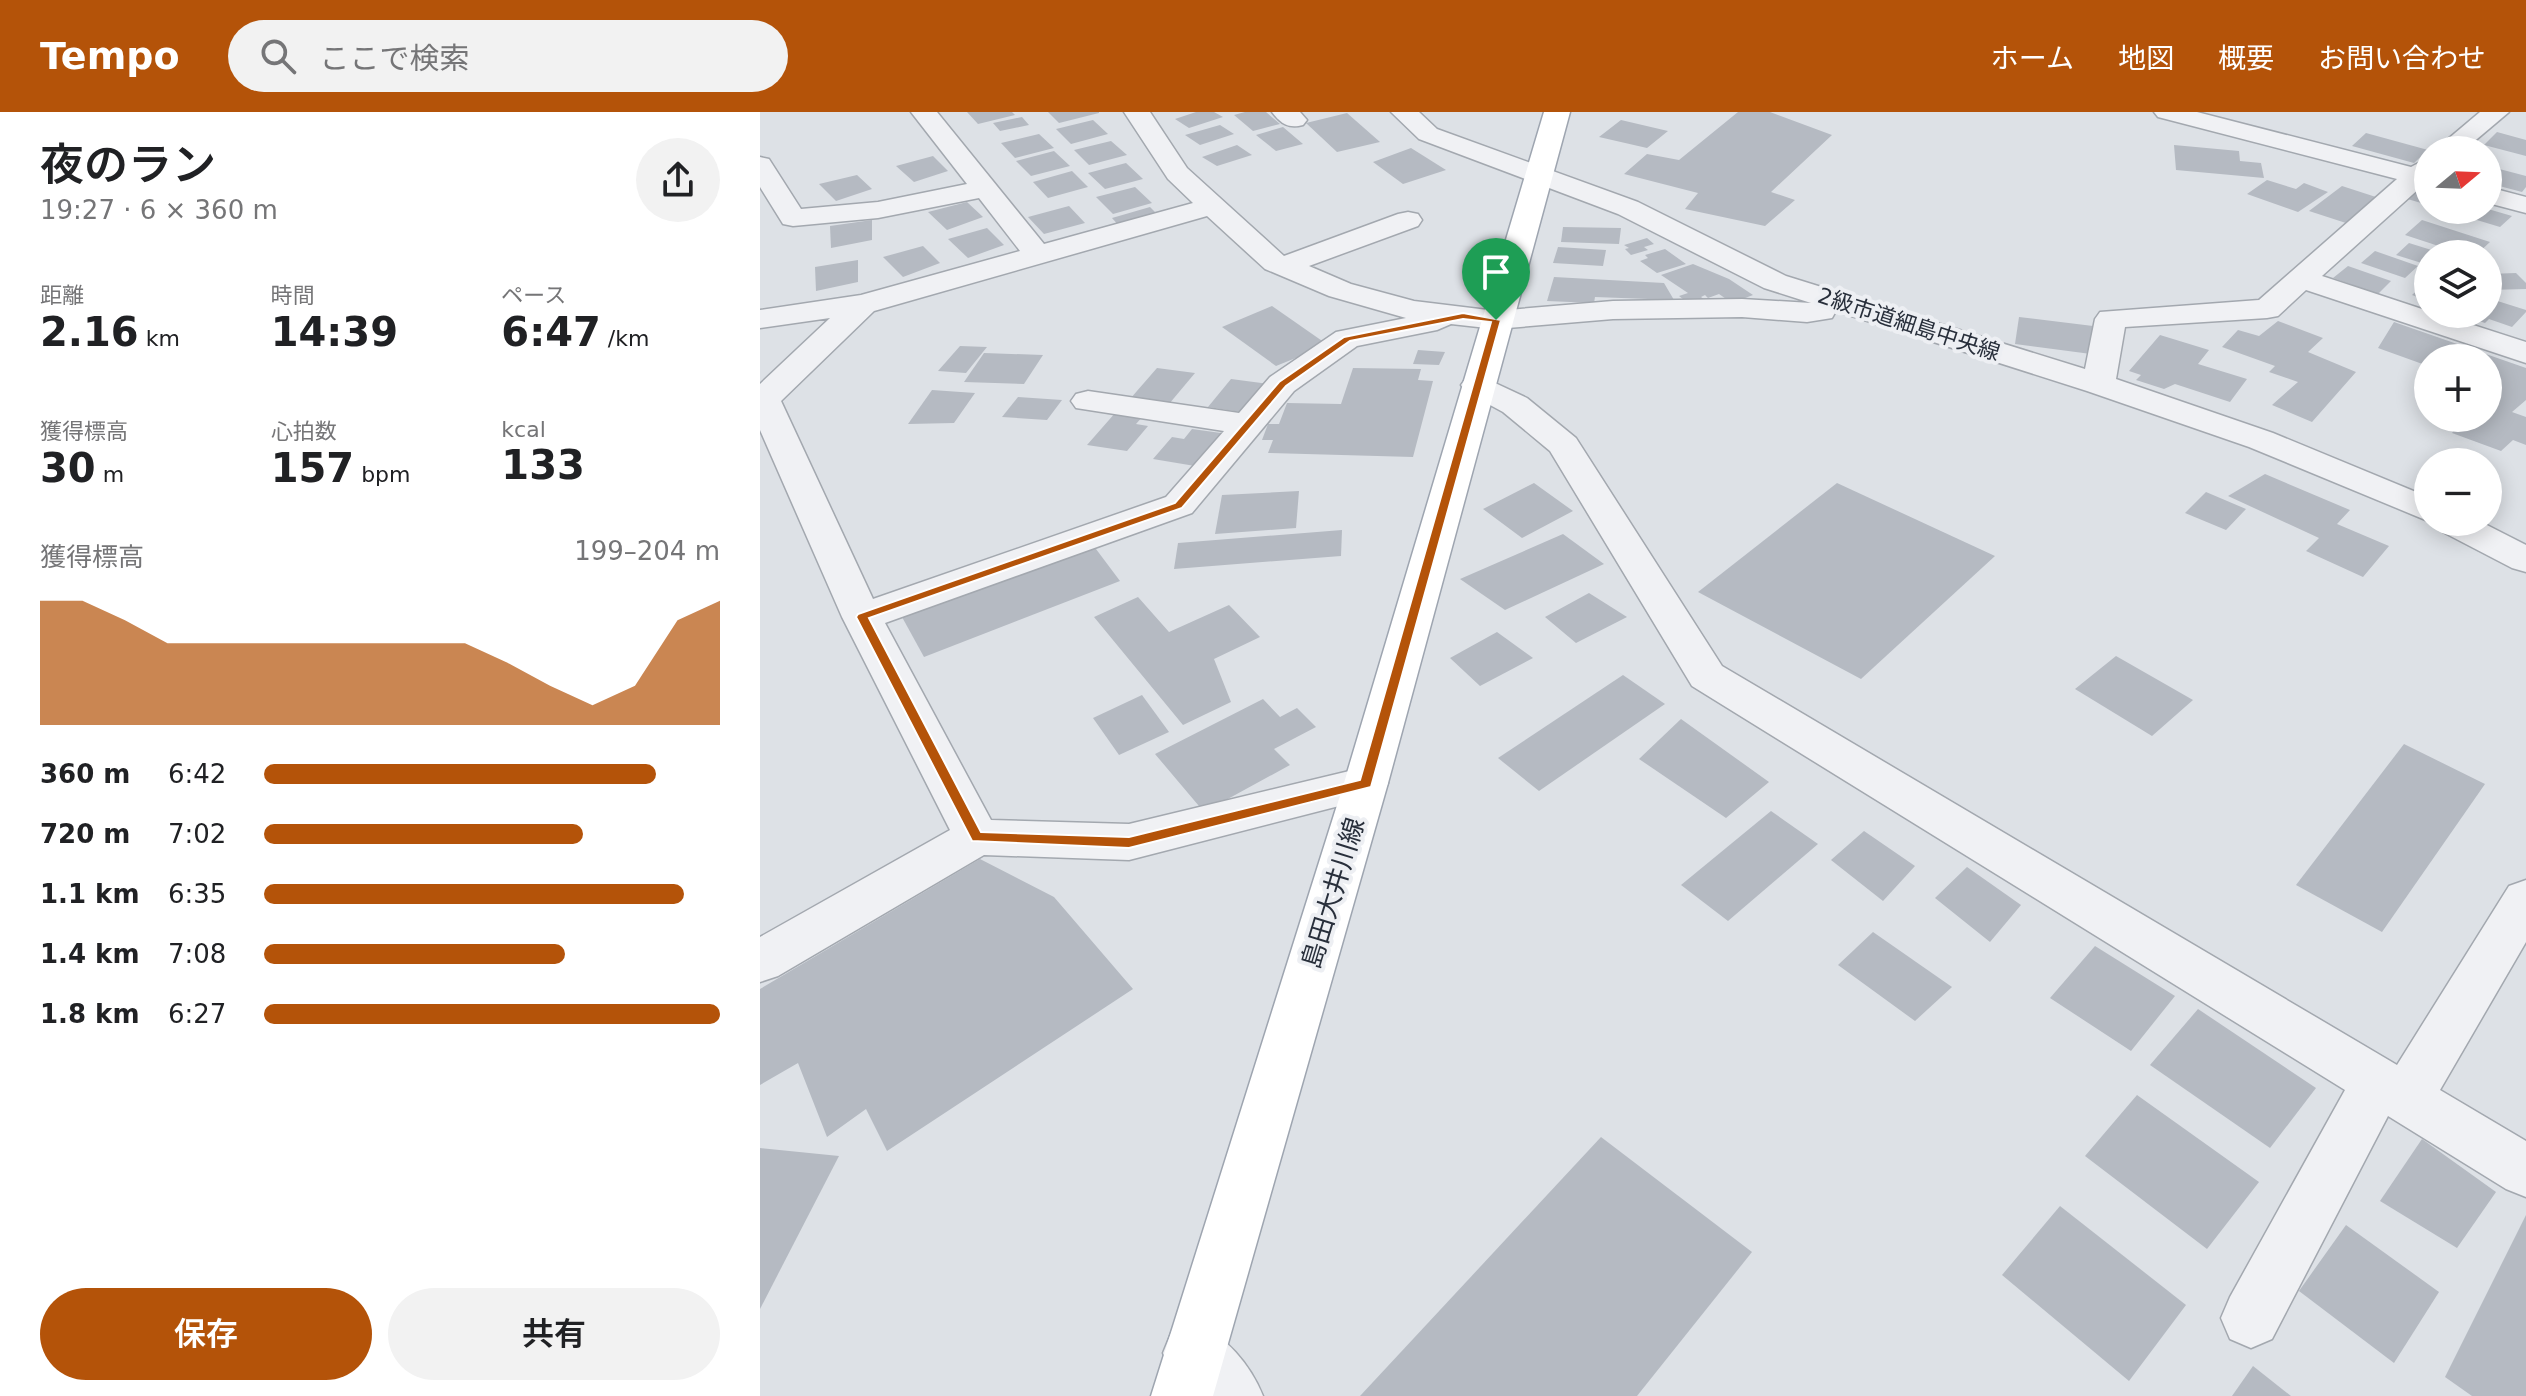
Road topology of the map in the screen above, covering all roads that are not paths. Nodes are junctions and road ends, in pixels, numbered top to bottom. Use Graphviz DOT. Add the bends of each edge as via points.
graph roads {
  1 [pos="924,112"];
  2 [pos="1108,112"];
  3 [pos="1137,112"];
  4 [pos="1404,112"];
  5 [pos="1557,112"];
  6 [pos="2167,112"];
  7 [pos="2496,112"];
  8 [pos="2466,136"];
  9 [pos="760,165"];
  10 [pos="2414,172"];
  11 [pos="1538,177"];
  12 [pos="1172,179"];
  13 [pos="2414,183"];
  14 [pos="985,189"];
  15 [pos="2502,199"];
  16 [pos="2526,205"];
  17 [pos="1200,209"];
  18 [pos="1408,220"];
  19 [pos="1038,255"];
  20 [pos="1283,266"];
  21 [pos="2301,279"];
  22 [pos="863,304"];
  23 [pos="1854,307"];
  24 [pos="1480,318"];
  25 [pos="760,319"];
  26 [pos="2526,353"];
  27 [pos="2099,384"];
  28 [pos="1478,385"];
  29 [pos="1088,401"];
  30 [pos="1248,424"];
  31 [pos="2414,504"];
  32 [pos="2479,536"];
  33 [pos="2526,560"];
  34 [pos="862,617"];
  35 [pos="1366,783"];
  36 [pos="977,837"];
  37 [pos="2526,899"];
  38 [pos="760,961"];
  39 [pos="2392,1090"];
  40 [pos="2526,1171"];
  41 [pos="2251,1318"];
  42 [pos="1203,1382"];
  1 -- 14 [label="street"];
  2 -- 12 [label="street"];
  3 -- 12 [label="street"];
  4 -- 11 [label="street, 2級市道細島中央線" via="1428,134"];
  5 -- 11 [label="main road, 島田大井川線"];
  6 -- 10 [label="street"];
  7 -- 8 [label="street"];
  9 -- 14 [label="street" via="793,218 878,210"];
  11 -- 23 [label="street, 2級市道細島中央線" via="1628,208 1775,282"];
  11 -- 24 [label="main road, 島田大井川線"];
  12 -- 17 [label="street"];
  13 -- 21 [label="street"];
  14 -- 19 [label="street"];
  15 -- 16 [label="street"];
  17 -- 19 [label="street"];
  17 -- 20 [label="street"];
  18 -- 20 [label="street"];
  19 -- 22 [label="street"];
  20 -- 24 [label="street" via="1340,290 1412,310"];
  21 -- 26 [label="street"];
  21 -- 27 [label="street" via="2267,309 2111,319"];
  22 -- 25 [label="street"];
  22 -- 34 [label="street" via="763,399"];
  23 -- 24 [label="street" via="1807,313 1742,308"];
  23 -- 27 [label="street, 2級市道細島中央線"];
  24 -- 28 [label="main road, 島田大井川線"];
  24 -- 30 [label="street" via="1347,339 1282,384"];
  27 -- 31 [label="street, 2級市道細島中央線" via="2261,440"];
  28 -- 35 [label="main road, 島田大井川線"];
  28 -- 39 [label="street" via="1515,405 1564,445 1707,676"];
  29 -- 30 [label="street"];
  30 -- 34 [label="street" via="1179,505"];
  32 -- 33 [label="street"];
  34 -- 36 [label="street"];
  35 -- 36 [label="street" via="1129,842"];
  35 -- 42 [label="main road, 島田大井川線"];
  36 -- 38 [label="street"];
  37 -- 39 [label="street"];
  39 -- 40 [label="street"];
  39 -- 41 [label="street"];
}
